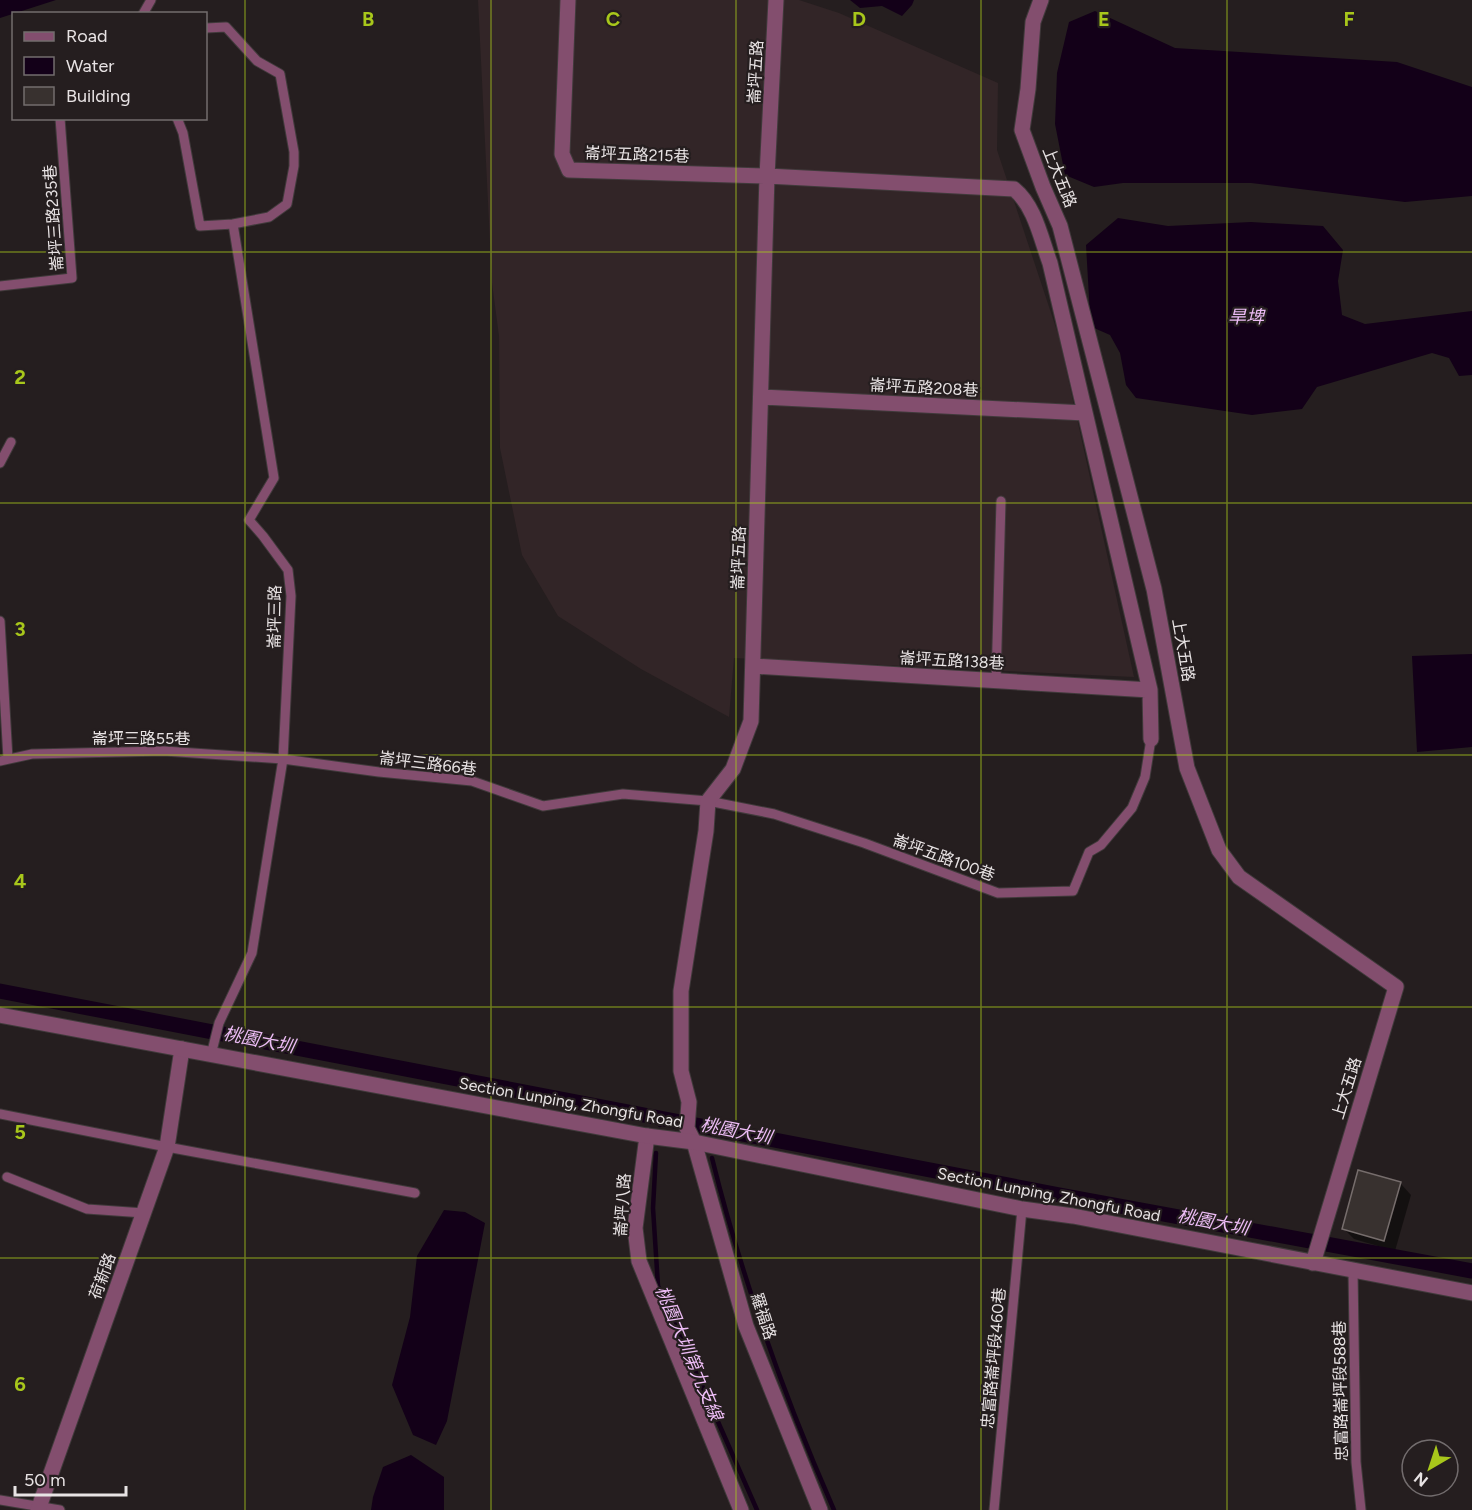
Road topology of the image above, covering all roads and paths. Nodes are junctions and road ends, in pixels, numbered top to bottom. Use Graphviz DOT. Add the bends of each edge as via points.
graph roads {
  1 [pos="568,0"];
  2 [pos="776,0"];
  3 [pos="1041,0"];
  4 [pos="207,28"];
  5 [pos="60,120"];
  6 [pos="178,120"];
  7 [pos="767,176"];
  8 [pos="1043,187"];
  9 [pos="1031,212"];
  10 [pos="233,224"];
  11 [pos="0,285"];
  12 [pos="761,397"];
  13 [pos="1084,413"];
  14 [pos="11,442"];
  15 [pos="0,463"];
  16 [pos="1001,501"];
  17 [pos="0,621"];
  18 [pos="753,666"];
  19 [pos="996,681"];
  20 [pos="1150,690"];
  21 [pos="1151,739"];
  22 [pos="283,759"];
  23 [pos="4,760"];
  24 [pos="708,801"];
  25 [pos="0,1015"];
  26 [pos="182,1049"];
  27 [pos="212,1051"];
  28 [pos="0,1114"];
  29 [pos="691,1135"];
  30 [pos="647,1136"];
  31 [pos="167,1147"];
  32 [pos="7,1177"];
  33 [pos="415,1193"];
  34 [pos="1022,1209"];
  35 [pos="144,1213"];
  36 [pos="1314,1259"];
  37 [pos="1353,1271"];
  38 [pos="1472,1293"];
  39 [pos="0,1500"];
  40 [pos="38,1508"];
  41 [pos="60,1510"];
  42 [pos="741,1510"];
  43 [pos="820,1510"];
  44 [pos="994,1510"];
  45 [pos="1361,1510"];
  1 -- 7 [label="street, 崙坪五路215巷" via="562,154 569,170"];
  2 -- 7 [label="street, 崙坪五路"];
  3 -- 8 [label="street, 上大五路" via="1033,22 1022,130"];
  4 -- 10 [label="lane" via="226,27 257,61 280,74 294,152 287,204 269,217"];
  5 -- 11 [label="lane, 崙坪三路235巷" via="72,278"];
  6 -- 10 [label="lane" via="200,226"];
  7 -- 9 [label="street" via="1014,189"];
  7 -- 12 [label="street, 崙坪五路"];
  8 -- 9 [label="street"];
  8 -- 36 [label="street, 上大五路" via="1060,226 1154,589 1187,768 1219,850 1239,877 1396,987"];
  9 -- 13 [label="street" via="1050,264"];
  10 -- 22 [label="lane, 崙坪三路" via="274,478 249,520 288,570 291,596"];
  12 -- 13 [label="street, 崙坪五路208巷"];
  12 -- 18 [label="street, 崙坪五路"];
  13 -- 20 [label="street"];
  14 -- 15 [label="lane"];
  16 -- 19 [label="lane"];
  17 -- 23 [label="lane"];
  18 -- 19 [label="street, 崙坪五路138巷"];
  18 -- 24 [label="street, 崙坪五路" via="751,721 733,769"];
  19 -- 20 [label="street, 崙坪五路138巷"];
  20 -- 21 [label="street"];
  21 -- 24 [label="lane, 崙坪五路100巷" via="1145,777 1132,808 1101,845 1089,852 1072,891 998,893 774,814"];
  22 -- 23 [label="lane, 崙坪三路55巷" via="164,751 32,754"];
  22 -- 24 [label="lane, 崙坪三路66巷" via="472,781 543,806 623,794"];
  22 -- 27 [label="lane, 崙坪三路" via="252,953 219,1023"];
  24 -- 29 [label="street" via="681,991 681,1071 689,1102"];
  25 -- 26 [label="street, Section Lunping, Zhongfu Road"];
  26 -- 27 [label="street, Section Lunping, Zhongfu Road"];
  26 -- 31 [label="street, 荷新路"];
  27 -- 30 [label="street, Section Lunping, Zhongfu Road"];
  28 -- 31 [label="lane"];
  29 -- 30 [label="street, Section Lunping, Zhongfu Road"];
  29 -- 34 [label="street, Section Lunping, Zhongfu Road"];
  29 -- 43 [label="street, 羅福路" via="746,1326"];
  30 -- 42 [label="street, 崙坪八路" via="635,1228 639,1261"];
  31 -- 33 [label="lane"];
  31 -- 35 [label="street, 荷新路"];
  32 -- 35 [label="lane" via="87,1209"];
  34 -- 36 [label="street, Section Lunping, Zhongfu Road"];
  34 -- 44 [label="lane, 忠富路崙坪段460巷"];
  35 -- 40 [label="street, 荷新路"];
  36 -- 37 [label="street, Section Lunping, Zhongfu Road"];
  37 -- 38 [label="street, Section Lunping, Zhongfu Road"];
  37 -- 45 [label="lane, 忠富路崙坪段588巷" via="1356,1462"];
  39 -- 40 [label="lane"];
  40 -- 41 [label="lane"];
}
